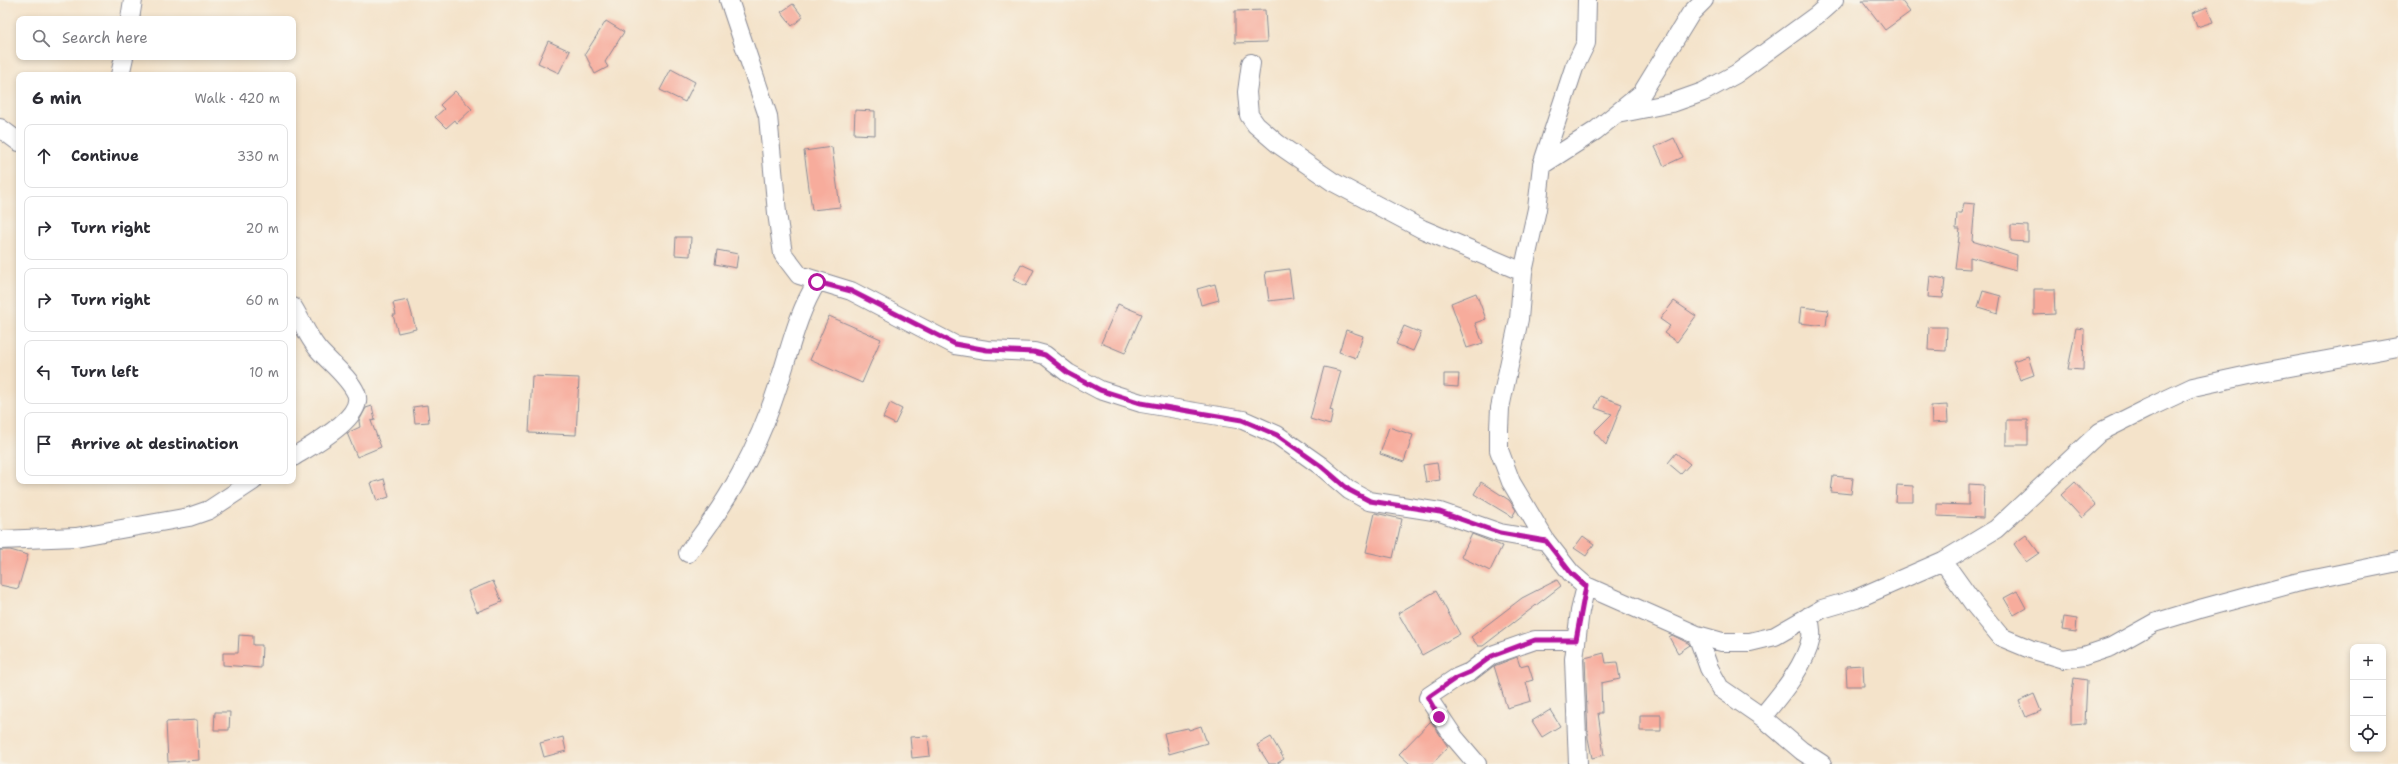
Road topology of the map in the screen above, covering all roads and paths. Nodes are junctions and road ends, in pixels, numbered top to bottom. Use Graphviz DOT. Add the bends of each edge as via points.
graph roads {
  1 [pos="133,0"];
  2 [pos="729,0"];
  3 [pos="1587,0"];
  4 [pos="1704,0"];
  5 [pos="1834,0"];
  6 [pos="130,16"];
  7 [pos="123,60"];
  8 [pos="1250,63"];
  9 [pos="121,72"];
  10 [pos="1617,114"];
  11 [pos="0,128"];
  12 [pos="16,140"];
  13 [pos="1542,165"];
  14 [pos="1523,272"];
  15 [pos="817,282"];
  16 [pos="296,312"];
  17 [pos="2398,347"];
  18 [pos="296,454"];
  19 [pos="248,484"];
  20 [pos="0,540"];
  21 [pos="1546,541"];
  22 [pos="688,553"];
  23 [pos="1943,561"];
  24 [pos="2398,562"];
  25 [pos="1586,586"];
  26 [pos="1809,616"];
  27 [pos="1696,635"];
  28 [pos="1576,640"];
  29 [pos="1762,716"];
  30 [pos="1477,764"];
  31 [pos="1578,764"];
  32 [pos="1822,764"];
  1 -- 6 [label="street"];
  2 -- 15 [label="street" via="768,116 776,212 783,254 799,275"];
  3 -- 13 [label="street" via="1586,43 1574,68 1564,105"];
  4 -- 10 [label="street" via="1691,13 1642,93"];
  5 -- 10 [label="street" via="1736,74 1703,92 1672,104"];
  7 -- 9 [label="street"];
  8 -- 14 [label="street" via="1246,92 1249,114 1256,125 1278,144 1333,182 1422,229"];
  10 -- 13 [label="street"];
  11 -- 12 [label="street"];
  13 -- 14 [label="street" via="1537,209"];
  14 -- 21 [label="street" via="1519,319 1500,408 1499,450 1511,482"];
  15 -- 21 [label="street" via="851,291 955,344 987,350 1034,352 1045,355 1068,373 1100,390 1141,403 1242,420 1277,435 1321,466 1349,490 1370,501 1440,512 1500,533"];
  15 -- 22 [label="street" via="800,314 760,437 740,478"];
  16 -- 18 [label="street" via="317,347 353,387 357,395 353,411 339,428"];
  17 -- 23 [label="street" via="2193,387 2146,409 2100,432 1996,529"];
  19 -- 20 [label="street" via="209,510 189,518 76,537"];
  21 -- 25 [label="street" via="1571,573"];
  23 -- 24 [label="street" via="2001,637 2063,659 2084,656 2111,647 2154,623 2200,609 2295,583"];
  23 -- 26 [label="street" via="1856,599 1822,609"];
  25 -- 27 [label="street"];
  25 -- 28 [label="street"];
  26 -- 27 [label="street" via="1775,636 1750,642 1722,642"];
  26 -- 29 [label="street" via="1811,637 1806,650 1796,670"];
  27 -- 29 [label="street" via="1715,682"];
  28 -- 30 [label="street" via="1535,640 1492,656 1428,698 1439,717"];
  28 -- 31 [label="street" via="1574,659"];
  29 -- 32 [label="street" via="1802,751"];
}
